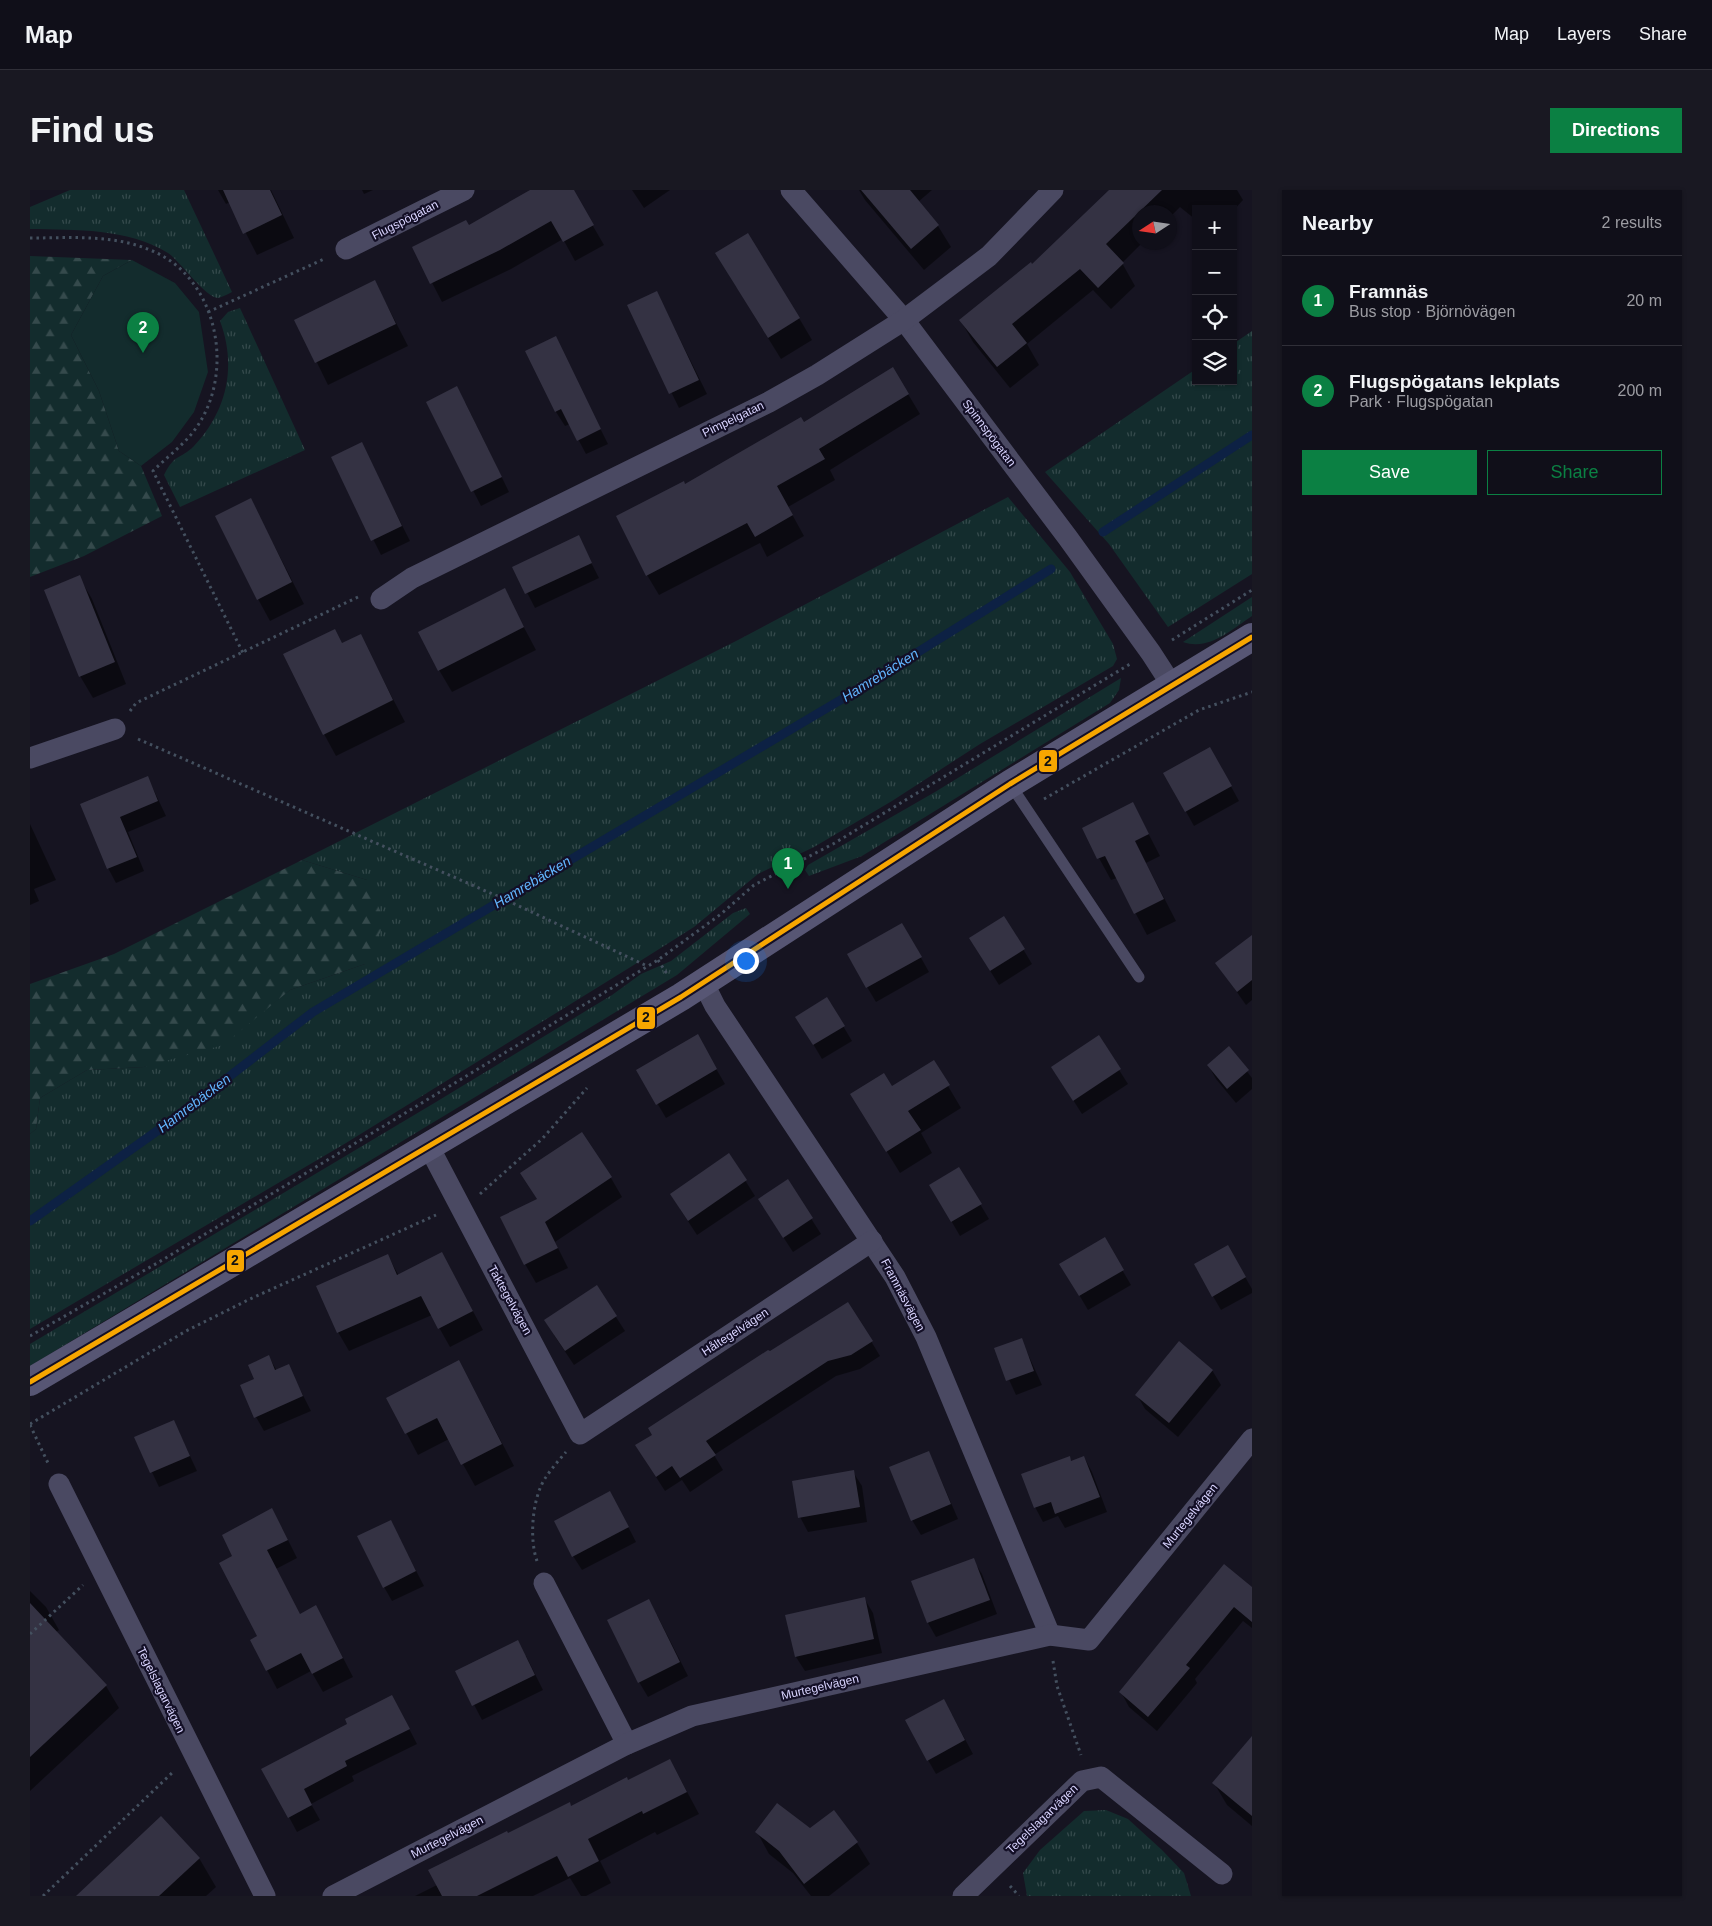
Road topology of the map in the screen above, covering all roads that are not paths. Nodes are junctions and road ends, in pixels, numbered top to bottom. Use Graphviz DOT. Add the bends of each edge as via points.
graph roads {
  1 [pos="464,190"];
  2 [pos="791,190"];
  3 [pos="1053,190"];
  4 [pos="346,249"];
  5 [pos="904,320"];
  6 [pos="381,599"];
  7 [pos="1252,637"];
  8 [pos="1173,687"];
  9 [pos="115,729"];
  10 [pos="30,758"];
  11 [pos="1010,784"];
  12 [pos="1139,977"];
  13 [pos="703,982"];
  14 [pos="429,1147"];
  15 [pos="872,1241"];
  16 [pos="30,1382"];
  17 [pos="598,1423"];
  18 [pos="1252,1439"];
  19 [pos="59,1484"];
  20 [pos="544,1583"];
  21 [pos="1050,1635"];
  22 [pos="627,1744"];
  23 [pos="1222,1874"];
  24 [pos="265,1896"];
  25 [pos="333,1896"];
  26 [pos="963,1896"];
  1 -- 4 [label="street, Flugspögatan"];
  2 -- 5 [label="street, Spinnspögatan"];
  3 -- 5 [label="street, Pimpelgatan" via="989,256"];
  5 -- 6 [label="street, Pimpelgatan" via="769,402 412,578"];
  5 -- 8 [label="street, Spinnspögatan"];
  7 -- 8 [label="main road"];
  8 -- 11 [label="main road"];
  9 -- 10 [label="street"];
  11 -- 12 [label="lane"];
  11 -- 13 [label="main road"];
  13 -- 14 [label="main road"];
  13 -- 15 [label="street, Framnäsvägen" via="715,1006"];
  14 -- 16 [label="main road"];
  14 -- 17 [label="street, Taktegelvägen" via="580,1434"];
  15 -- 17 [label="street, Håltegelvägen"];
  15 -- 21 [label="street, Framnäsvägen" via="926,1337"];
  18 -- 21 [label="street, Murtegelvägen" via="1089,1640"];
  19 -- 24 [label="street, Tegelslagarvägen"];
  20 -- 22 [label="street"];
  21 -- 22 [label="street, Murtegelvägen" via="692,1716"];
  22 -- 25 [label="street, Murtegelvägen"];
  23 -- 26 [label="street, Tegelslagarvägen" via="1101,1777 1082,1781"];
}
